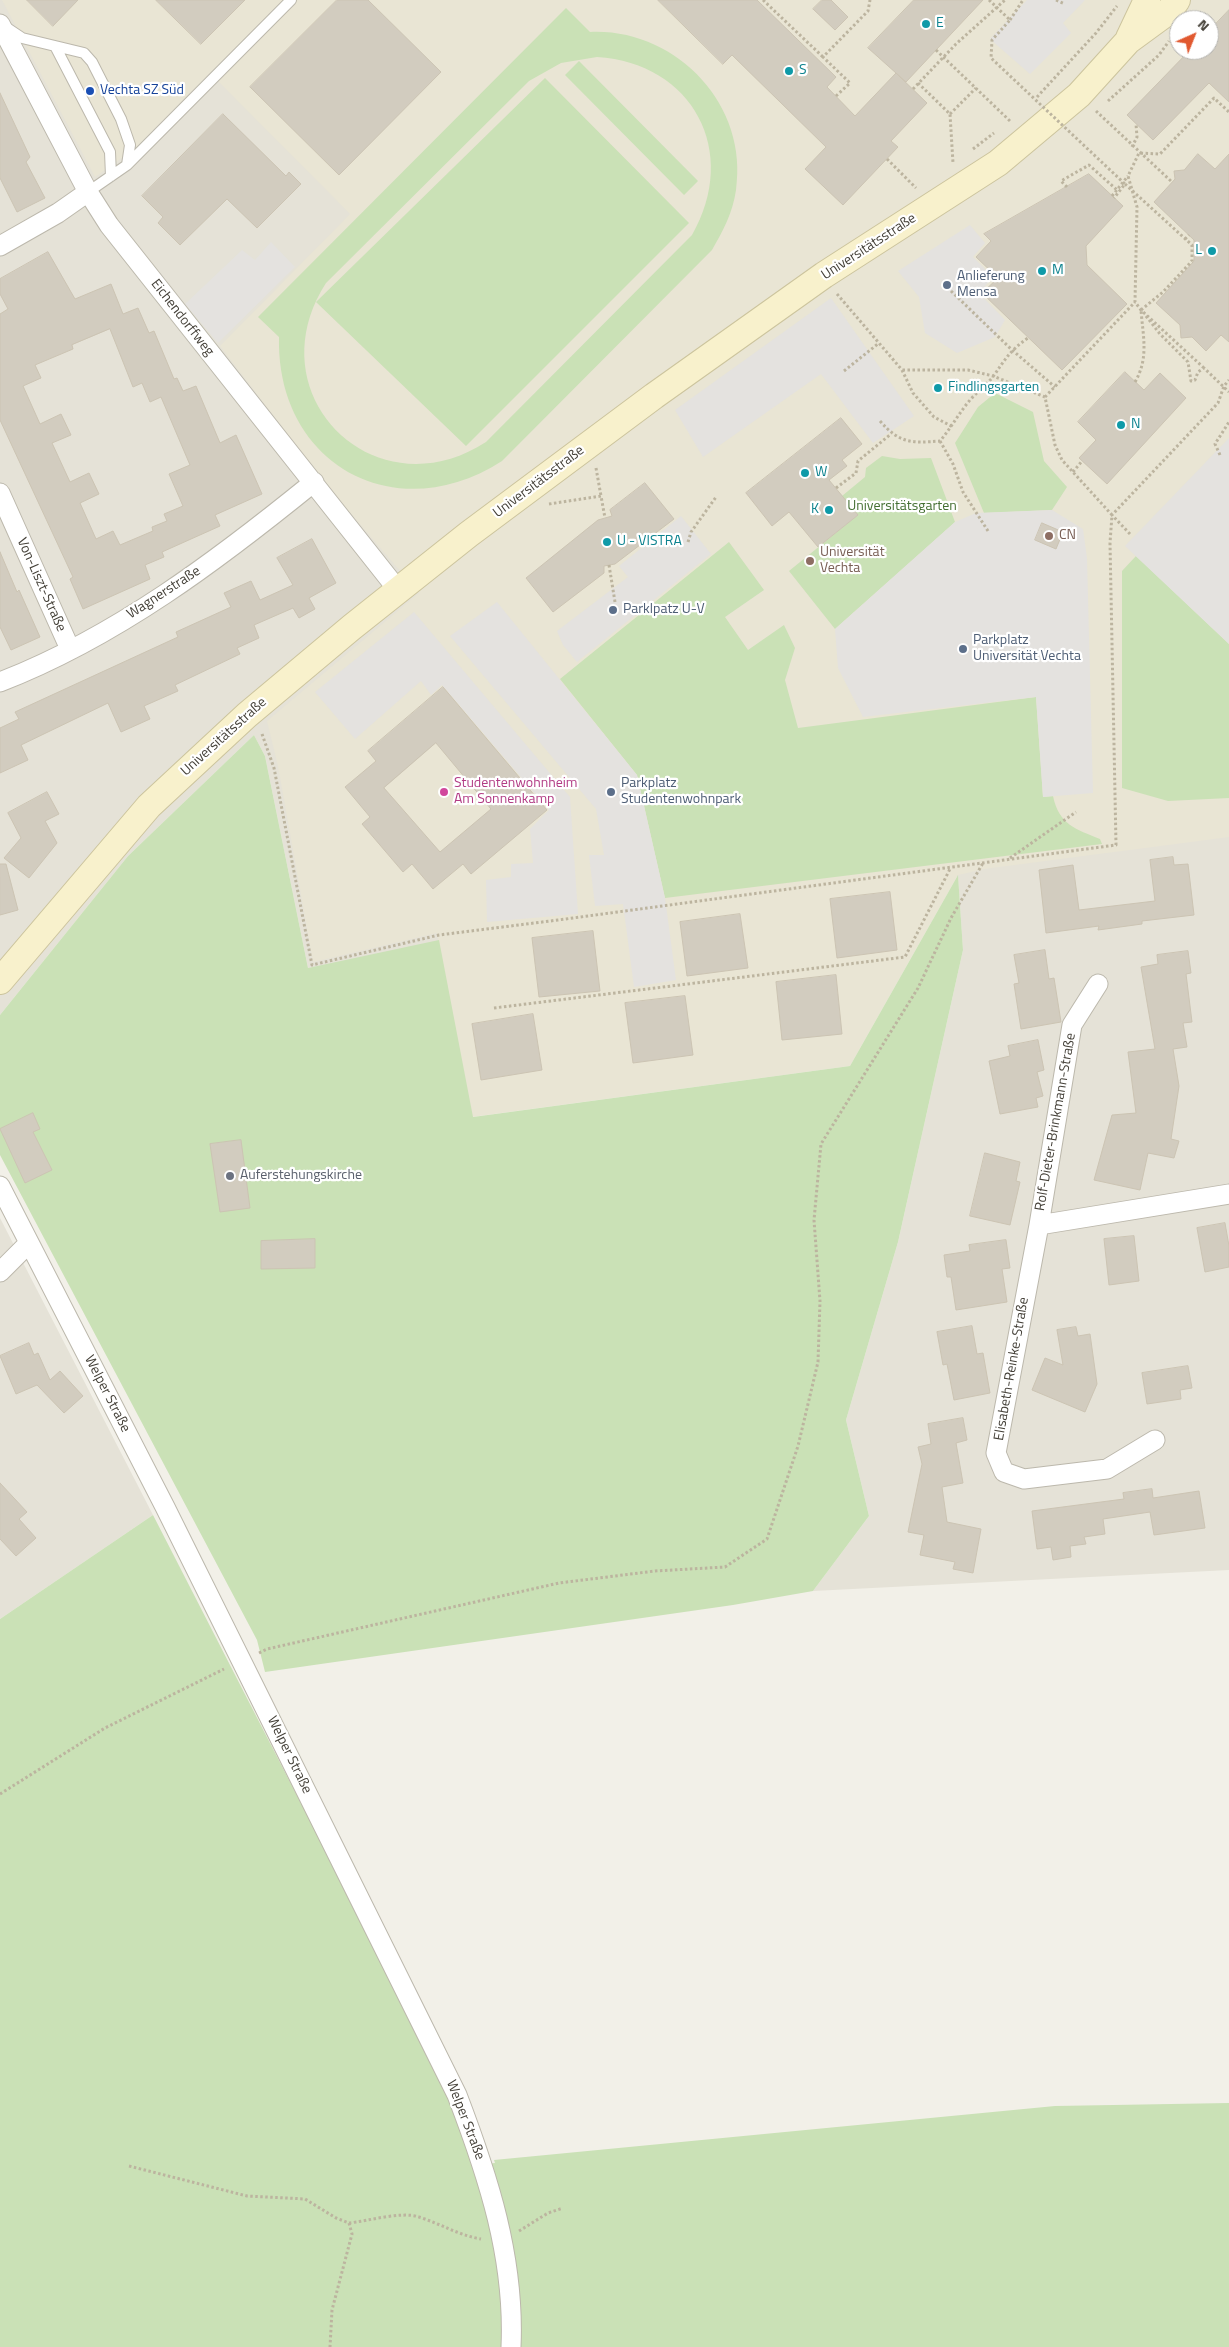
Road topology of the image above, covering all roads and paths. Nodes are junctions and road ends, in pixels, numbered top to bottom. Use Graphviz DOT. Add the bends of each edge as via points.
graph roads {
  1 [pos="292,0"];
  2 [pos="763,0"];
  3 [pos="870,0"];
  4 [pos="989,0"];
  5 [pos="1005,0"];
  6 [pos="1023,0"];
  7 [pos="1056,0"];
  8 [pos="1148,0"];
  9 [pos="1177,0"];
  10 [pos="1065,4"];
  11 [pos="1010,20"];
  12 [pos="0,24"];
  13 [pos="1128,41"];
  14 [pos="1169,42"];
  15 [pos="56,46"];
  16 [pos="936,50"];
  17 [pos="823,57"];
  18 [pos="942,57"];
  19 [pos="918,83"];
  20 [pos="976,88"];
  21 [pos="913,89"];
  22 [pos="836,96"];
  23 [pos="1096,112"];
  24 [pos="1229,112"];
  25 [pos="950,114"];
  26 [pos="1010,121"];
  27 [pos="1136,124"];
  28 [pos="1113,129"];
  29 [pos="1132,147"];
  30 [pos="1139,153"];
  31 [pos="886,159"];
  32 [pos="954,163"];
  33 [pos="127,165"];
  34 [pos="111,176"];
  35 [pos="1128,176"];
  36 [pos="1172,182"];
  37 [pos="1125,184"];
  38 [pos="1067,187"];
  39 [pos="917,189"];
  40 [pos="1117,190"];
  41 [pos="88,192"];
  42 [pos="1189,235"];
  43 [pos="1185,239"];
  44 [pos="0,246"];
  45 [pos="824,276"];
  46 [pos="951,291"];
  47 [pos="1136,302"];
  48 [pos="1141,310"];
  49 [pos="1028,338"];
  50 [pos="879,343"];
  51 [pos="1011,349"];
  52 [pos="1204,368"];
  53 [pos="902,370"];
  54 [pos="844,371"];
  55 [pos="993,376"];
  56 [pos="1229,380"];
  57 [pos="1135,382"];
  58 [pos="1224,386"];
  59 [pos="1055,387"];
  60 [pos="1229,392"];
  61 [pos="1045,397"];
  62 [pos="880,422"];
  63 [pos="1229,422"];
  64 [pos="953,426"];
  65 [pos="891,434"];
  66 [pos="940,441"];
  67 [pos="1220,455"];
  68 [pos="1082,461"];
  69 [pos="596,467"];
  70 [pos="1073,472"];
  71 [pos="314,482"];
  72 [pos="836,488"];
  73 [pos="0,493"];
  74 [pos="601,496"];
  75 [pos="716,497"];
  76 [pos="547,505"];
  77 [pos="1112,515"];
  78 [pos="605,518"];
  79 [pos="988,531"];
  80 [pos="1130,534"];
  81 [pos="688,542"];
  82 [pos="609,565"];
  83 [pos="398,590"];
  84 [pos="615,602"];
  85 [pos="70,650"];
  86 [pos="0,682"];
  87 [pos="246,715"];
  88 [pos="1076,812"];
  89 [pos="1009,859"];
  90 [pos="983,862"];
  91 [pos="950,868"];
  92 [pos="0,981"];
  93 [pos="1098,984"];
  94 [pos="494,1008"];
  95 [pos="0,1186"];
  96 [pos="1229,1194"];
  97 [pos="1038,1225"];
  98 [pos="29,1243"];
  99 [pos="0,1272"];
  100 [pos="1155,1440"];
  101 [pos="242,1660"];
  102 [pos="0,1794"];
  103 [pos="129,2166"];
  104 [pos="564,2208"];
  105 [pos="349,2224"];
  106 [pos="502,2236"];
  107 [pos="330,2347"];
  108 [pos="512,2347"];
  1 -- 33 [label="lane"];
  2 -- 17 [label="path"];
  3 -- 17 [label="path" via="868,11"];
  4 -- 11 [label="path, bridge"];
  5 -- 18 [label="path"];
  6 -- 11 [label="path"];
  7 -- 10 [label="path"];
  8 -- 13 [label="street, Universitätsstraße"];
  9 -- 13 [label="street, Universitätsstraße" via="1168,12"];
  11 -- 37 [label="path, bridge" via="992,40 991,58"];
  12 -- 15 [label="lane" via="22,38"];
  12 -- 41 [label="street, Eichendorffweg"];
  13 -- 45 [label="street, Universitätsstraße" via="1079,95 998,162"];
  14 -- 23 [label="path" via="1159,55"];
  15 -- 33 [label="lane" via="84,53 92,62 121,119 130,145"];
  15 -- 34 [label="lane" via="110,152"];
  16 -- 18 [label="path"];
  17 -- 22 [label="path" via="850,83"];
  18 -- 19 [label="path"];
  18 -- 20 [label="path"];
  19 -- 21 [label="path"];
  19 -- 25 [label="path"];
  20 -- 25 [label="path"];
  20 -- 26 [label="path"];
  24 -- 30 [label="path" via="1214,98 1160,154"];
  25 -- 32 [label="path"];
  27 -- 29 [label="path" via="1137,137"];
  28 -- 29 [label="path"];
  29 -- 30 [label="path"];
  30 -- 35 [label="path"];
  30 -- 36 [label="path"];
  31 -- 39 [label="path"];
  33 -- 34 [label="lane"];
  34 -- 41 [label="lane"];
  35 -- 40 [label="path"];
  35 -- 47 [label="path" via="1137,207"];
  37 -- 40 [label="path, bridge" via="1113,197"];
  37 -- 43 [label="path, bridge"];
  38 -- 40 [label="path" via="1061,181 1089,165"];
  41 -- 44 [label="street"];
  41 -- 71 [label="street, Eichendorffweg" via="109,226"];
  42 -- 43 [label="path, bridge"];
  43 -- 48 [label="path, bridge" via="1192,246 1192,261"];
  45 -- 50 [label="path"];
  45 -- 83 [label="street, Universitätsstraße" via="654,396"];
  46 -- 51 [label="path"];
  47 -- 48 [label="path"];
  47 -- 59 [label="path"];
  48 -- 52 [label="path"];
  48 -- 52 [label="path" via="1188,362 1191,381"];
  48 -- 57 [label="path" via="1145,354 1143,368"];
  49 -- 51 [label="path"];
  50 -- 53 [label="path"];
  50 -- 54 [label="path"];
  51 -- 55 [label="path"];
  51 -- 59 [label="path"];
  52 -- 58 [label="path"];
  53 -- 55 [label="path" via="968,370"];
  53 -- 64 [label="path" via="913,393 934,416"];
  55 -- 61 [label="path"];
  55 -- 64 [label="path"];
  56 -- 58 [label="path"];
  58 -- 60 [label="path"];
  58 -- 77 [label="path" via="1218,403"];
  59 -- 61 [label="path"];
  61 -- 70 [label="path" via="1055,445"];
  62 -- 65 [label="path"];
  63 -- 67 [label="path" via="1215,444"];
  64 -- 66 [label="path"];
  65 -- 66 [label="path" via="911,441"];
  65 -- 72 [label="path" via="858,461 856,473"];
  66 -- 79 [label="path" via="963,492"];
  68 -- 70 [label="path"];
  69 -- 74 [label="path"];
  70 -- 77 [label="path"];
  71 -- 83 [label="street, Eichendorffweg"];
  71 -- 85 [label="street, Wagnerstraße" via="210,564"];
  73 -- 85 [label="street, Von-Liszt-Straße"];
  74 -- 76 [label="path"];
  74 -- 78 [label="path"];
  75 -- 81 [label="path" via="691,532"];
  77 -- 80 [label="path"];
  77 -- 89 [label="path" via="1116,845"];
  82 -- 84 [label="path"];
  83 -- 87 [label="street, Universitätsstraße"];
  85 -- 86 [label="street, Wagnerstraße"];
  87 -- 91 [label="path" via="261,732 274,768 312,966 439,934"];
  87 -- 92 [label="street, Universitätsstraße" via="149,806"];
  88 -- 89 [label="path"];
  89 -- 90 [label="path"];
  90 -- 91 [label="path"];
  90 -- 101 [label="path" via="951,918 918,988 821,1144 814,1220 820,1301 818,1362 798,1446 767,1539 725,1567 655,1571 559,1583 267,1649"];
  91 -- 94 [label="path" via="905,957"];
  93 -- 97 [label="street, Rolf-Dieter-Brinkmann-Straße" via="1072,1025"];
  95 -- 98 [label="street, Welper Straße"];
  96 -- 97 [label="street, Rolf-Dieter-Brinkmann-Straße"];
  97 -- 100 [label="street, Elisabeth-Reinke-Straße" via="996,1453 1004,1472 1024,1479 1107,1469"];
  98 -- 99 [label="street"];
  98 -- 101 [label="street, Welper Straße"];
  101 -- 102 [label="path" via="105,1728"];
  101 -- 106 [label="street, Welper Straße" via="457,2095 491,2190"];
  103 -- 105 [label="path" via="247,2196 305,2198"];
  104 -- 106 [label="path" via="548,2213 518,2232"];
  105 -- 106 [label="path" via="417,2216 463,2236 484,2239"];
  105 -- 107 [label="path" via="352,2234 332,2310"];
  106 -- 108 [label="street, Welper Straße" via="512,2299"];
}
